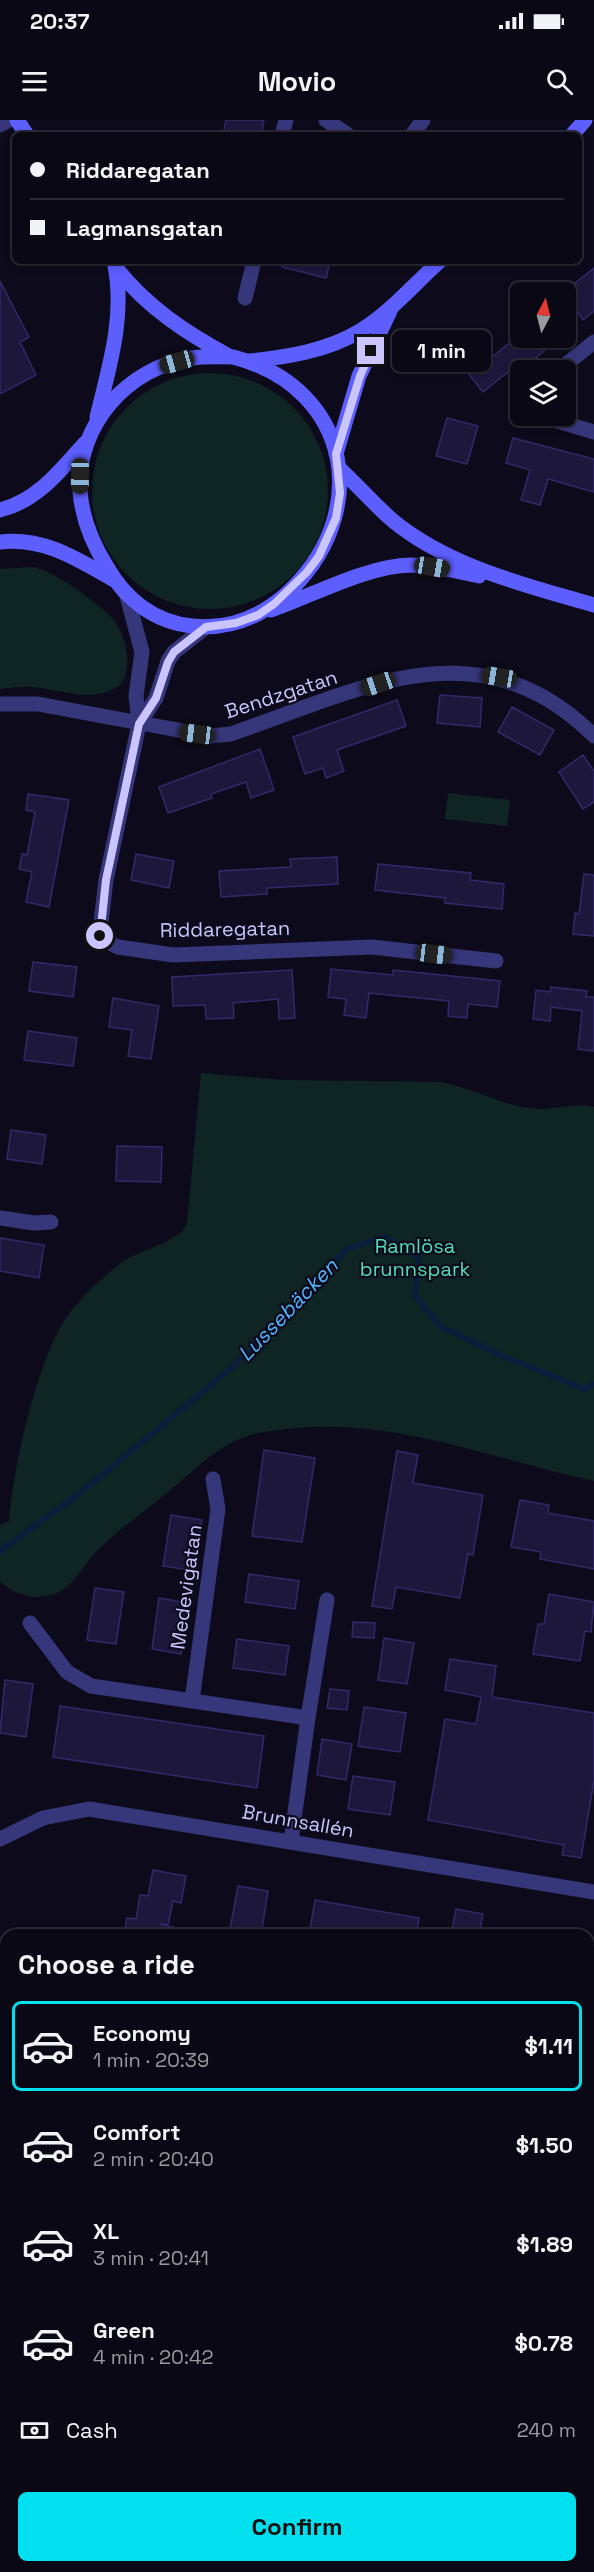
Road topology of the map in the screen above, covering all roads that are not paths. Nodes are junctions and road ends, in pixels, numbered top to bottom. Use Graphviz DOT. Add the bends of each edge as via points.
graph roads {
  1 [pos="9,120"];
  2 [pos="326,120"];
  3 [pos="585,120"];
  4 [pos="0,125"];
  5 [pos="344,132"];
  6 [pos="575,132"];
  7 [pos="113,264"];
  8 [pos="253,264"];
  9 [pos="437,264"];
  10 [pos="245,298"];
  11 [pos="391,308"];
  12 [pos="594,342"];
  13 [pos="240,359"];
  14 [pos="572,360"];
  15 [pos="94,426"];
  16 [pos="574,426"];
  17 [pos="594,432"];
  18 [pos="87,441"];
  19 [pos="338,461"];
  20 [pos="0,510"];
  21 [pos="0,542"];
  22 [pos="115,581"];
  23 [pos="517,583"];
  24 [pos="127,596"];
  25 [pos="594,605"];
  26 [pos="258,615"];
  27 [pos="206,627"];
  28 [pos="0,704"];
  29 [pos="139,724"];
  30 [pos="594,736"];
  31 [pos="496,962"];
  32 [pos="0,1218"];
  33 [pos="51,1222"];
  34 [pos="213,1479"];
  35 [pos="327,1600"];
  36 [pos="30,1623"];
  37 [pos="192,1701"];
  38 [pos="308,1718"];
  39 [pos="0,1839"];
  40 [pos="291,1840"];
  41 [pos="594,1892"];
  1 -- 4 [label="street"];
  2 -- 5 [label="street"];
  3 -- 6 [label="main road"];
  7 -- 13 [label="main road" via="161,314 194,337"];
  7 -- 15 [label="main road" via="119,300 116,338"];
  8 -- 10 [label="street"];
  9 -- 11 [label="main road"];
  11 -- 13 [label="main road" via="360,331 332,344 298,354"];
  11 -- 19 [label="main road" via="360,376"];
  12 -- 14 [label="street"];
  13 -- 15 [label="main road" via="190,358 164,365 120,392"];
  13 -- 19 [label="main road" via="276,375 307,401 325,424"];
  15 -- 18 [label="main road"];
  16 -- 17 [label="street"];
  18 -- 20 [label="main road" via="33,496"];
  18 -- 22 [label="main road" via="80,476 82,507 90,537"];
  19 -- 23 [label="main road" via="391,519 428,545"];
  19 -- 26 [label="main road" via="340,493 328,539 307,572"];
  21 -- 22 [label="main road" via="23,541 59,549"];
  22 -- 24 [label="main road"];
  23 -- 25 [label="main road"];
  23 -- 26 [label="main road" via="432,567 391,567 365,573"];
  24 -- 27 [label="main road" via="170,622"];
  24 -- 29 [label="street, Riddaregatan" via="142,652 136,696"];
  26 -- 27 [label="main road"];
  27 -- 29 [label="street, Riddaregatan" via="174,652 156,698"];
  28 -- 29 [label="street, Bendzgatan" via="38,704"];
  29 -- 30 [label="street, Bendzgatan" via="210,736 231,734 407,676 468,672 499,677 545,698 567,711"];
  29 -- 31 [label="street, Riddaregatan" via="106,880 100,931 104,940 118,947 173,955 372,947"];
  32 -- 33 [label="street"];
  34 -- 37 [label="street, Medevigatan" via="218,1509"];
  35 -- 38 [label="street"];
  36 -- 37 [label="street" via="49,1651 78,1680 91,1686"];
  37 -- 38 [label="street"];
  38 -- 40 [label="street"];
  39 -- 40 [label="street, Brunnsallén" via="43,1818 89,1809"];
  40 -- 41 [label="street, Brunnsallén"];
}
